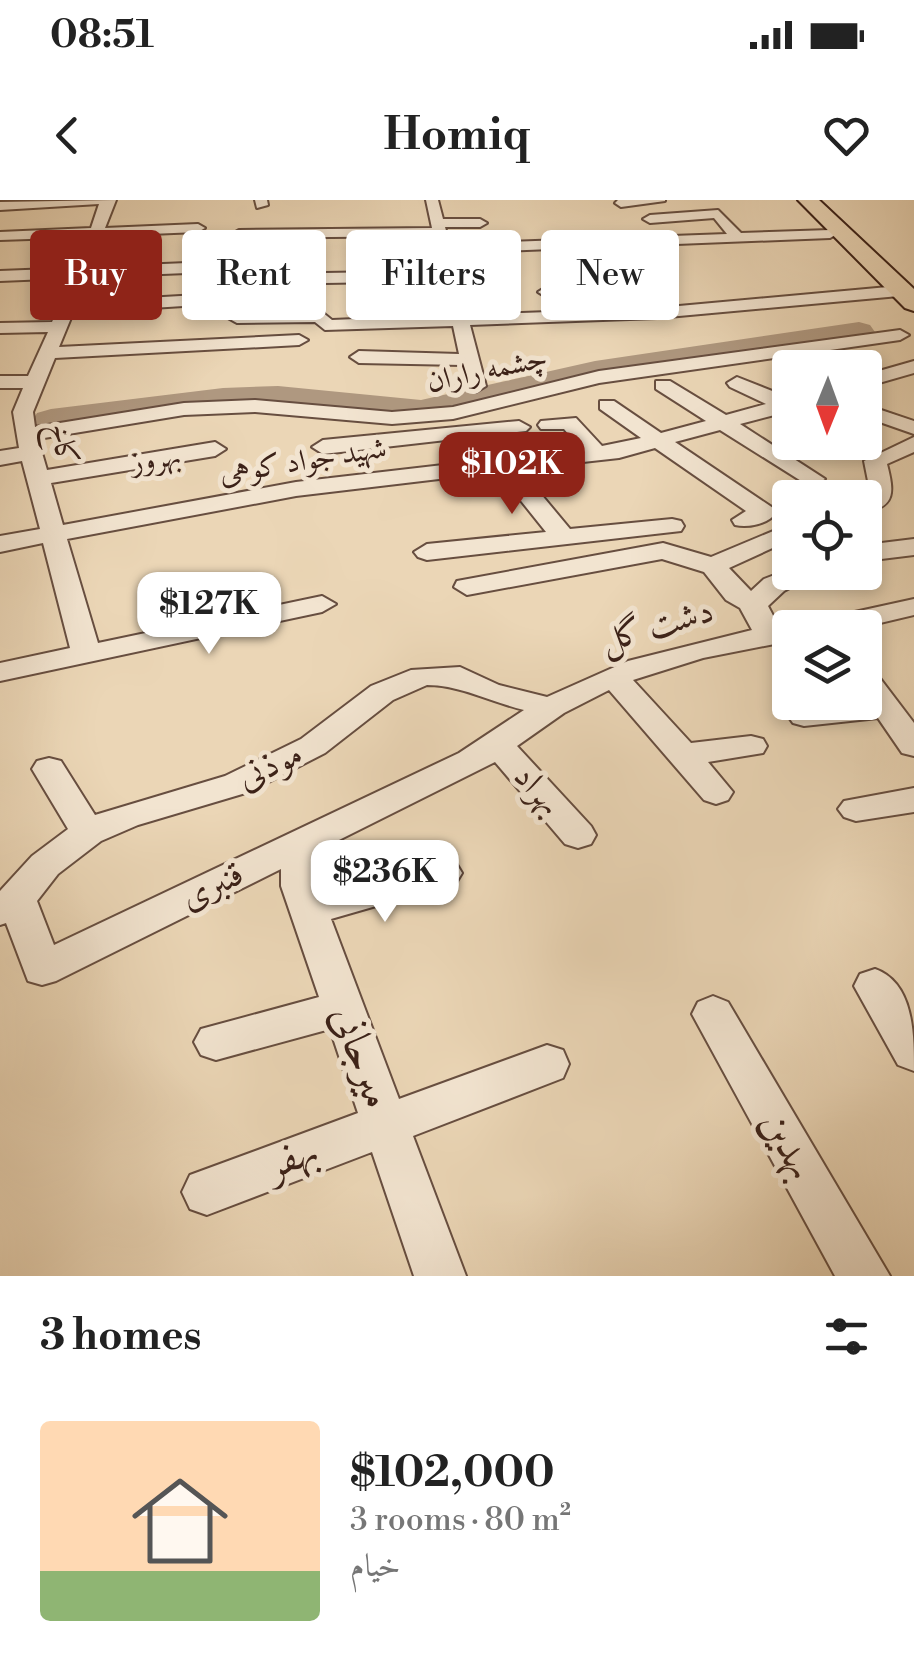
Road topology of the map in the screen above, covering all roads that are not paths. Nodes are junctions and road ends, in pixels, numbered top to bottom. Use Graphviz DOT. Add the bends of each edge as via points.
graph roads {
  1 [pos="108,200"];
  2 [pos="432,200"];
  3 [pos="658,200"];
  4 [pos="822,200"];
  5 [pos="799,201"];
  6 [pos="0,206"];
  7 [pos="626,207"];
  8 [pos="740,213"];
  9 [pos="718,214"];
  10 [pos="650,218"];
  11 [pos="480,223"];
  12 [pos="198,228"];
  13 [pos="440,228"];
  14 [pos="99,230"];
  15 [pos="148,230"];
  16 [pos="326,231"];
  17 [pos="830,234"];
  18 [pos="0,236"];
  19 [pos="30,238"];
  20 [pos="738,239"];
  21 [pos="521,246"];
  22 [pos="30,275"];
  23 [pos="0,276"];
  24 [pos="909,291"];
  25 [pos="679,309"];
  26 [pos="62,320"];
  27 [pos="323,320"];
  28 [pos="422,320"];
  29 [pos="461,320"];
  30 [pos="59,326"];
  31 [pos="0,328"];
  32 [pos="299,340"];
  33 [pos="142,341"];
  34 [pos="48,353"];
  35 [pos="359,358"];
  36 [pos="471,360"];
  37 [pos="914,367"];
  38 [pos="148,371"];
  39 [pos="882,376"];
  40 [pos="0,382"];
  41 [pos="36,382"];
  42 [pos="736,382"];
  43 [pos="664,386"];
  44 [pos="454,394"];
  45 [pos="772,398"];
  46 [pos="607,405"];
  47 [pos="301,410"];
  48 [pos="772,410"];
  49 [pos="882,416"];
  50 [pos="725,424"];
  51 [pos="548,425"];
  52 [pos="519,427"];
  53 [pos="914,428"];
  54 [pos="21,433"];
  55 [pos="660,442"];
  56 [pos="323,447"];
  57 [pos="905,447"];
  58 [pos="215,449"];
  59 [pos="597,454"];
  60 [pos="0,458"];
  61 [pos="503,464"];
  62 [pos="814,479"];
  63 [pos="879,480"];
  64 [pos="345,483"];
  65 [pos="744,520"];
  66 [pos="672,526"];
  67 [pos="53,534"];
  68 [pos="562,535"];
  69 [pos="772,538"];
  70 [pos="0,544"];
  71 [pos="914,547"];
  72 [pos="882,551"];
  73 [pos="427,552"];
  74 [pos="713,566"];
  75 [pos="772,586"];
  76 [pos="467,587"];
  77 [pos="322,604"];
  78 [pos="754,604"];
  79 [pos="914,607"];
  80 [pos="882,614"];
  81 [pos="772,627"];
  82 [pos="772,636"];
  83 [pos="86,652"];
  84 [pos="0,672"];
  85 [pos="612,676"];
  86 [pos="882,702"];
  87 [pos="550,708"];
  88 [pos="882,708"];
  89 [pos="886,708"];
  90 [pos="497,744"];
  91 [pos="751,746"];
  92 [pos="914,746"];
  93 [pos="684,755"];
  94 [pos="49,769"];
  95 [pos="716,792"];
  96 [pos="914,800"];
  97 [pos="856,809"];
  98 [pos="88,832"];
  99 [pos="578,835"];
  100 [pos="310,838"];
  101 [pos="443,873"];
  102 [pos="9,905"];
  103 [pos="309,911"];
  104 [pos="876,986"];
  105 [pos="343,1008"];
  106 [pos="713,1014"];
  107 [pos="216,1042"];
  108 [pos="914,1052"];
  109 [pos="548,1064"];
  110 [pos="385,1122"];
  111 [pos="207,1192"];
  112 [pos="440,1276"];
  113 [pos="864,1276"];
  1 -- 6 [label="street"];
  1 -- 14 [label="street, کاخ"];
  2 -- 13 [label="street"];
  3 -- 7 [label="street" via="668,209"];
  4 -- 24 [label="main road"];
  5 -- 17 [label="main road"];
  5 -- 24 [label="main road"];
  8 -- 9 [label="street"];
  9 -- 10 [label="street"];
  9 -- 20 [label="street"];
  11 -- 13 [label="street"];
  12 -- 15 [label="street"];
  13 -- 16 [label="street"];
  17 -- 20 [label="street"];
  17 -- 24 [label="main road" via="869,273"];
  18 -- 19 [label="street"];
  20 -- 21 [label="street"];
  22 -- 23 [label="street"];
  24 -- 25 [label="street"];
  26 -- 30 [label="street, کاخ"];
  27 -- 28 [label="street"];
  29 -- 36 [label="street"];
  30 -- 31 [label="street"];
  30 -- 34 [label="street, کاخ"];
  32 -- 33 [label="street"];
  33 -- 34 [label="street"];
  33 -- 38 [label="street"];
  34 -- 41 [label="street, کاخ"];
  35 -- 36 [label="street"];
  36 -- 47 [label="street, چشمه راران" via="483,387 872,320 900,335 599,377 453,414 392,418"];
  37 -- 39 [label="street"];
  40 -- 41 [label="street"];
  41 -- 54 [label="street, کاخ"];
  42 -- 45 [label="street"];
  43 -- 50 [label="street"];
  44 -- 54 [label="street" via="389,402 301,393 216,395"];
  46 -- 55 [label="street"];
  47 -- 54 [label="street, چشمه راران" via="184,409"];
  47 -- 56 [label="street"];
  48 -- 50 [label="street, شهید جواد کوهی"];
  49 -- 53 [label="street"];
  50 -- 55 [label="street, شهید جواد کوهی"];
  50 -- 62 [label="street"];
  51 -- 59 [label="street" via="569,422"];
  52 -- 56 [label="street"];
  54 -- 58 [label="street, بهروز"];
  54 -- 60 [label="street"];
  54 -- 67 [label="street, کاخ"];
  55 -- 59 [label="street, شهید جواد کوهی"];
  55 -- 65 [label="street" via="764,513"];
  56 -- 64 [label="street"];
  57 -- 63 [label="street" via="875,461"];
  59 -- 61 [label="street, شهید جواد کوهی"];
  61 -- 64 [label="street, شهید جواد کوهی"];
  61 -- 68 [label="street"];
  64 -- 67 [label="street, شهید جواد کوهی"];
  66 -- 68 [label="street"];
  67 -- 70 [label="street, شهید جواد کوهی"];
  67 -- 83 [label="street, کاخ"];
  68 -- 73 [label="street"];
  69 -- 74 [label="street"];
  71 -- 72 [label="street"];
  74 -- 76 [label="street" via="663,551"];
  74 -- 78 [label="street"];
  75 -- 78 [label="street"];
  77 -- 83 [label="street"];
  78 -- 81 [label="street"];
  79 -- 80 [label="street"];
  82 -- 85 [label="street, دشت گل"];
  83 -- 84 [label="street"];
  85 -- 87 [label="street, دشت گل"];
  85 -- 93 [label="street"];
  86 -- 89 [label="street"];
  87 -- 90 [label="street, قنبری"];
  87 -- 98 [label="street, موذنی" via="488,692 460,676 422,676 382,693 313,746 237,784"];
  88 -- 89 [label="street"];
  89 -- 92 [label="street"];
  90 -- 99 [label="street, بهراد"];
  90 -- 100 [label="street, قنبری"];
  91 -- 93 [label="street"];
  93 -- 95 [label="street"];
  94 -- 98 [label="street"];
  96 -- 97 [label="street"];
  98 -- 102 [label="street, موذنی"];
  100 -- 102 [label="street, قنبری" via="42,969"];
  100 -- 103 [label="street, میرجانی" via="299,857"];
  101 -- 103 [label="street"];
  103 -- 105 [label="street, میرجانی"];
  104 -- 108 [label="street"];
  105 -- 107 [label="street"];
  105 -- 110 [label="street, میرجانی"];
  106 -- 113 [label="street, بهدین"];
  109 -- 110 [label="street, بهفر"];
  110 -- 111 [label="street, بهفر"];
  110 -- 112 [label="street, میرجانی"];
}
